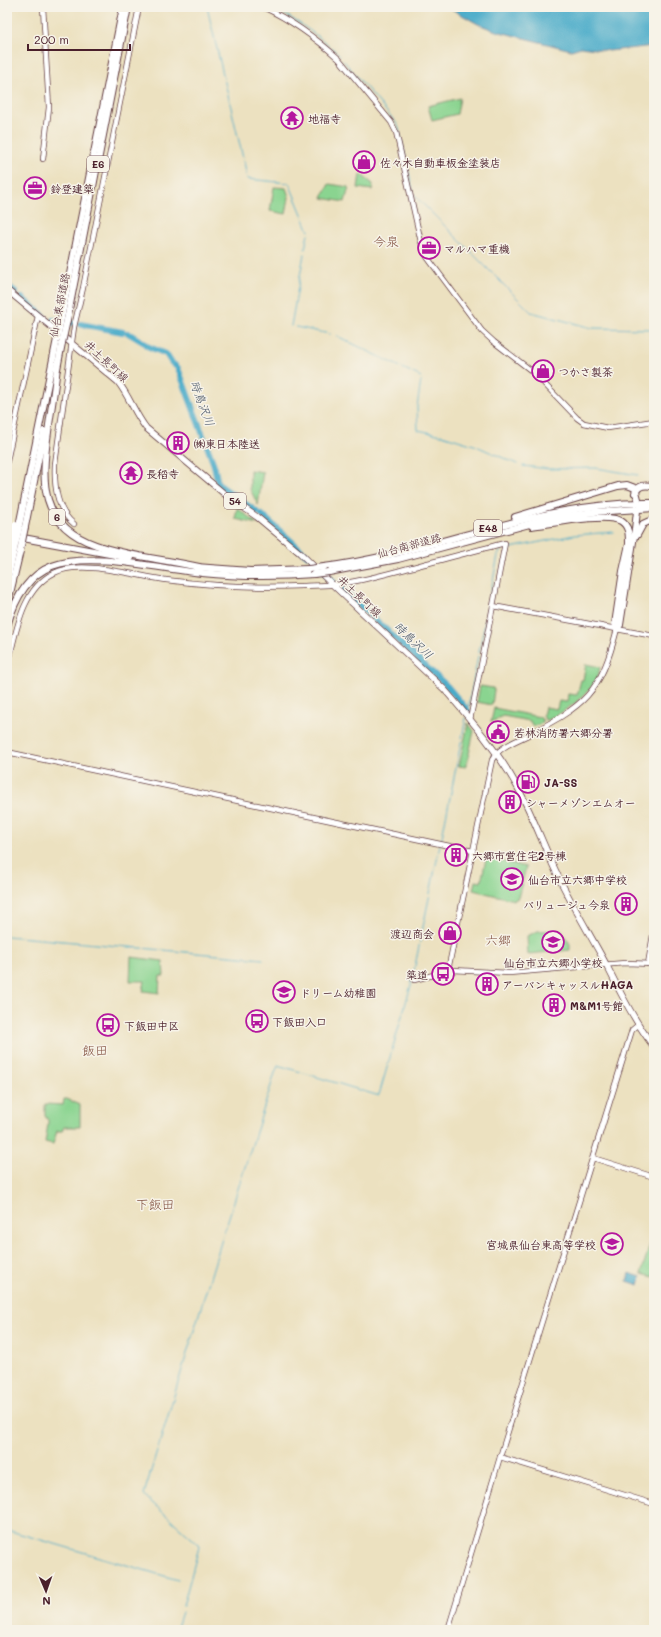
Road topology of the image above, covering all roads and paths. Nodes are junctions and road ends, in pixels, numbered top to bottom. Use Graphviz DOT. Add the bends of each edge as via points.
graph roads {
  1 [pos="43,7"];
  2 [pos="123,7"];
  3 [pos="128,7"];
  4 [pos="139,7"];
  5 [pos="264,7"];
  6 [pos="43,159"];
  7 [pos="7,290"];
  8 [pos="38,316"];
  9 [pos="64,320"];
  10 [pos="59,341"];
  11 [pos="72,343"];
  12 [pos="57,366"];
  13 [pos="654,421"];
  14 [pos="7,460"];
  15 [pos="654,486"];
  16 [pos="636,490"];
  17 [pos="636,499"];
  18 [pos="654,503"];
  19 [pos="654,508"];
  20 [pos="635,511"];
  21 [pos="654,520"];
  22 [pos="74,524"];
  23 [pos="20,526"];
  24 [pos="500,531"];
  25 [pos="7,534"];
  26 [pos="458,537"];
  27 [pos="7,539"];
  28 [pos="631,543"];
  29 [pos="14,550"];
  30 [pos="7,558"];
  31 [pos="200,567"];
  32 [pos="166,568"];
  33 [pos="312,571"];
  34 [pos="7,581"];
  35 [pos="333,585"];
  36 [pos="7,606"];
  37 [pos="493,606"];
  38 [pos="7,626"];
  39 [pos="616,629"];
  40 [pos="654,636"];
  41 [pos="7,668"];
  42 [pos="468,717"];
  43 [pos="7,752"];
  44 [pos="497,753"];
  45 [pos="473,850"];
  46 [pos="654,930"];
  47 [pos="648,964"];
  48 [pos="654,964"];
  49 [pos="607,966"];
  50 [pos="448,970"];
  51 [pos="414,980"];
  52 [pos="638,1025"];
  53 [pos="654,1047"];
  54 [pos="593,1158"];
  55 [pos="654,1177"];
  56 [pos="500,1457"];
  57 [pos="654,1504"];
  58 [pos="448,1630"];
  1 -- 6 [label="street" via="49,107"];
  2 -- 9 [label="highway, 仙台東部道路 / E6"];
  3 -- 9 [label="highway, 仙台東部道路 / E6"];
  4 -- 11 [label="street"];
  5 -- 13 [label="street" via="330,50 391,122 396,132 424,250 482,330 534,372 568,411 584,422 608,428"];
  7 -- 8 [label="main road, 井土長町線 / 54"];
  8 -- 11 [label="main road, 井土長町線 / 54"];
  8 -- 14 [label="street"];
  9 -- 10 [label="highway, 仙台東部道路 / E6, bridge"];
  10 -- 12 [label="highway, 仙台東部道路 / E6"];
  10 -- 23 [label="highway, 仙台東部道路 / E6"];
  11 -- 22 [label="street" via="54,477 59,503"];
  11 -- 35 [label="main road, 井土長町線 / 54" via="118,382 146,428 300,553"];
  12 -- 23 [label="highway, 仙台東部道路 / E6"];
  12 -- 31 [label="highway, 6" via="44,476 48,500 55,514 70,531 96,545"];
  15 -- 16 [label="highway" via="644,485"];
  16 -- 17 [label="highway"];
  16 -- 26 [label="highway" via="634,486 627,485 604,490 500,521"];
  18 -- 26 [label="highway, 仙台南部道路 / E48" via="618,504 563,511"];
  19 -- 24 [label="highway, 仙台南部道路 / E48" via="572,515"];
  20 -- 28 [label="highway"];
  21 -- 28 [label="highway" via="644,524"];
  23 -- 29 [label="highway, 仙台東部道路 / E6, bridge"];
  24 -- 28 [label="highway" via="610,518 625,525"];
  24 -- 33 [label="highway, 仙台南部道路 / E48, bridge" via="398,559 329,572"];
  25 -- 31 [label="highway" via="139,559"];
  26 -- 33 [label="highway, 仙台南部道路 / E48, bridge" via="392,556"];
  27 -- 32 [label="highway"];
  28 -- 39 [label="highway" via="620,625"];
  29 -- 30 [label="highway"];
  29 -- 34 [label="highway, 仙台東部道路 / E6"];
  29 -- 36 [label="highway, 仙台東部道路 / E6"];
  31 -- 33 [label="highway, 仙台南部道路 / E48" via="250,571"];
  32 -- 33 [label="highway, 仙台南部道路 / E48" via="250,576 276,576"];
  32 -- 38 [label="highway" via="95,560 58,563 38,574 22,589 14,603"];
  35 -- 37 [label="street" via="388,574 505,542"];
  35 -- 41 [label="street" via="219,586 93,568 63,570 46,578 32,593 21,616"];
  35 -- 42 [label="main road, 井土長町線 / 54" via="444,689"];
  37 -- 39 [label="street"];
  37 -- 42 [label="street"];
  39 -- 40 [label="street"];
  39 -- 44 [label="street" via="607,665 588,696 565,715"];
  42 -- 44 [label="main road, 井土長町線 / 54"];
  43 -- 45 [label="street"];
  44 -- 45 [label="street" via="492,760"];
  44 -- 49 [label="main road, 井土長町線 / 54" via="518,789 565,891"];
  45 -- 50 [label="street"];
  46 -- 47 [label="street"];
  47 -- 48 [label="street"];
  47 -- 49 [label="street" via="625,963"];
  49 -- 50 [label="street" via="509,973"];
  49 -- 52 [label="main road, 井土長町線 / 54"];
  50 -- 51 [label="street"];
  52 -- 53 [label="main road, 井土長町線 / 54"];
  52 -- 54 [label="street" via="632,1030"];
  54 -- 55 [label="street"];
  54 -- 56 [label="street"];
  56 -- 57 [label="street"];
  56 -- 58 [label="street"];
}
